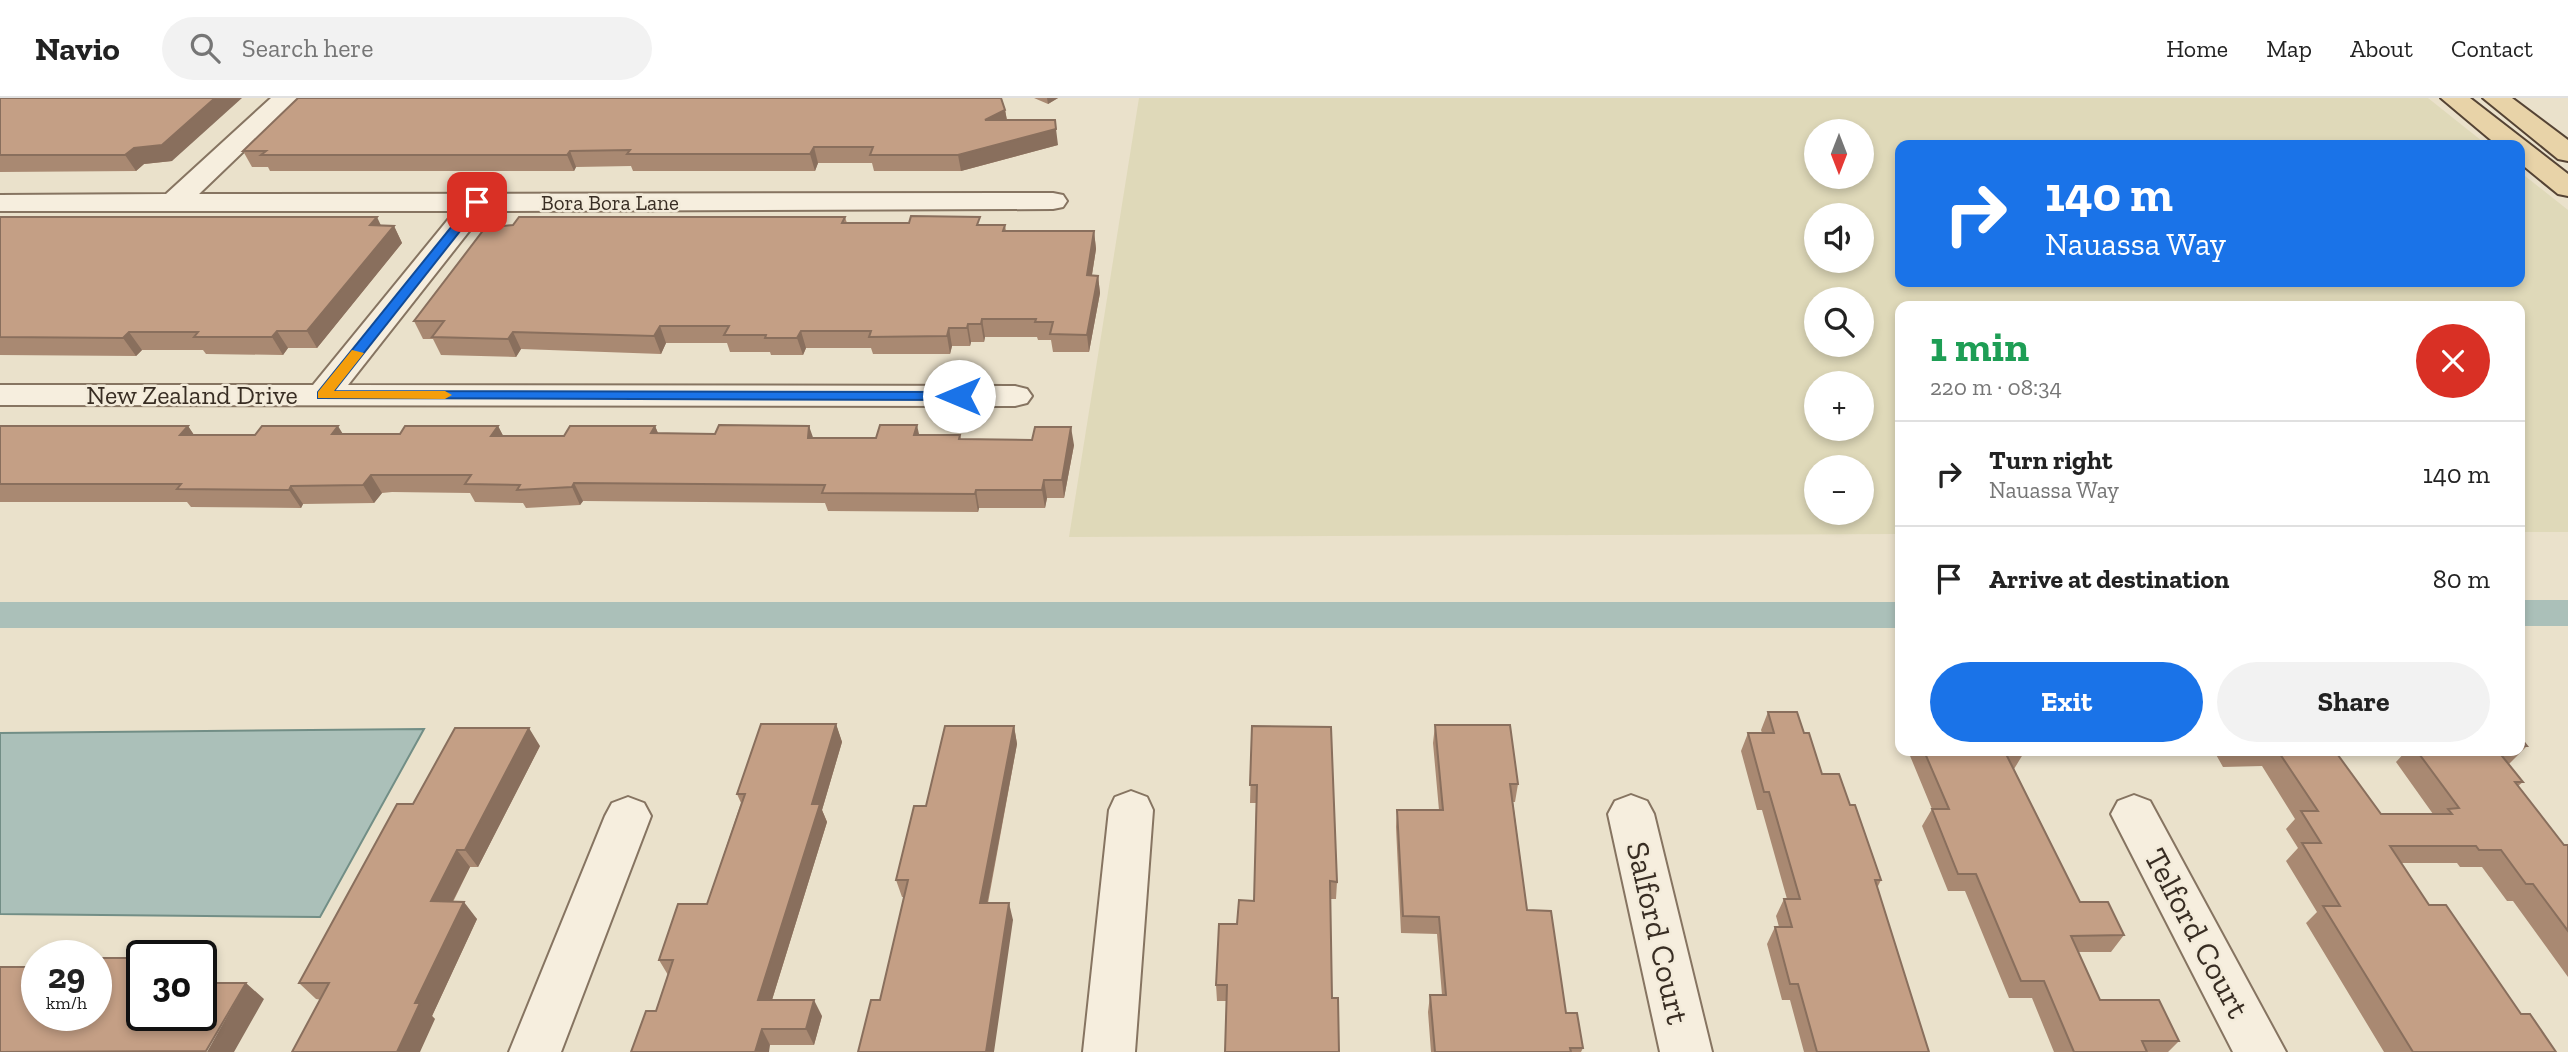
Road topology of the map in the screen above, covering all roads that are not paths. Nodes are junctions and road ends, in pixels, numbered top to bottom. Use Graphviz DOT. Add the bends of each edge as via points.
graph roads {
  1 [pos="286,98"];
  2 [pos="2454,98"];
  3 [pos="2496,98"];
  4 [pos="2508,140"];
  5 [pos="2568,153"];
  6 [pos="2525,154"];
  7 [pos="2568,188"];
  8 [pos="1053,201"];
  9 [pos="477,202"];
  10 [pos="0,203"];
  11 [pos="173,203"];
  12 [pos="0,395"];
  13 [pos="323,395"];
  14 [pos="1015,396"];
  15 [pos="1131,810"];
  16 [pos="1631,814"];
  17 [pos="2134,814"];
  18 [pos="628,816"];
  19 [pos="535,1052"];
  20 [pos="1108,1052"];
  21 [pos="1686,1052"];
  22 [pos="2260,1052"];
  1 -- 11 [label="street"];
  2 -- 4 [label="main road"];
  3 -- 5 [label="main road"];
  6 -- 7 [label="main road"];
  8 -- 9 [label="street, Bora Bora Lane"];
  9 -- 11 [label="street, Bora Bora Lane"];
  9 -- 13 [label="street"];
  10 -- 11 [label="street, Bora Bora Lane"];
  12 -- 13 [label="street, New Zealand Drive"];
  13 -- 14 [label="street, New Zealand Drive"];
  15 -- 20 [label="street"];
  16 -- 21 [label="street, Salford Court"];
  17 -- 22 [label="street, Telford Court"];
  18 -- 19 [label="street"];
}
